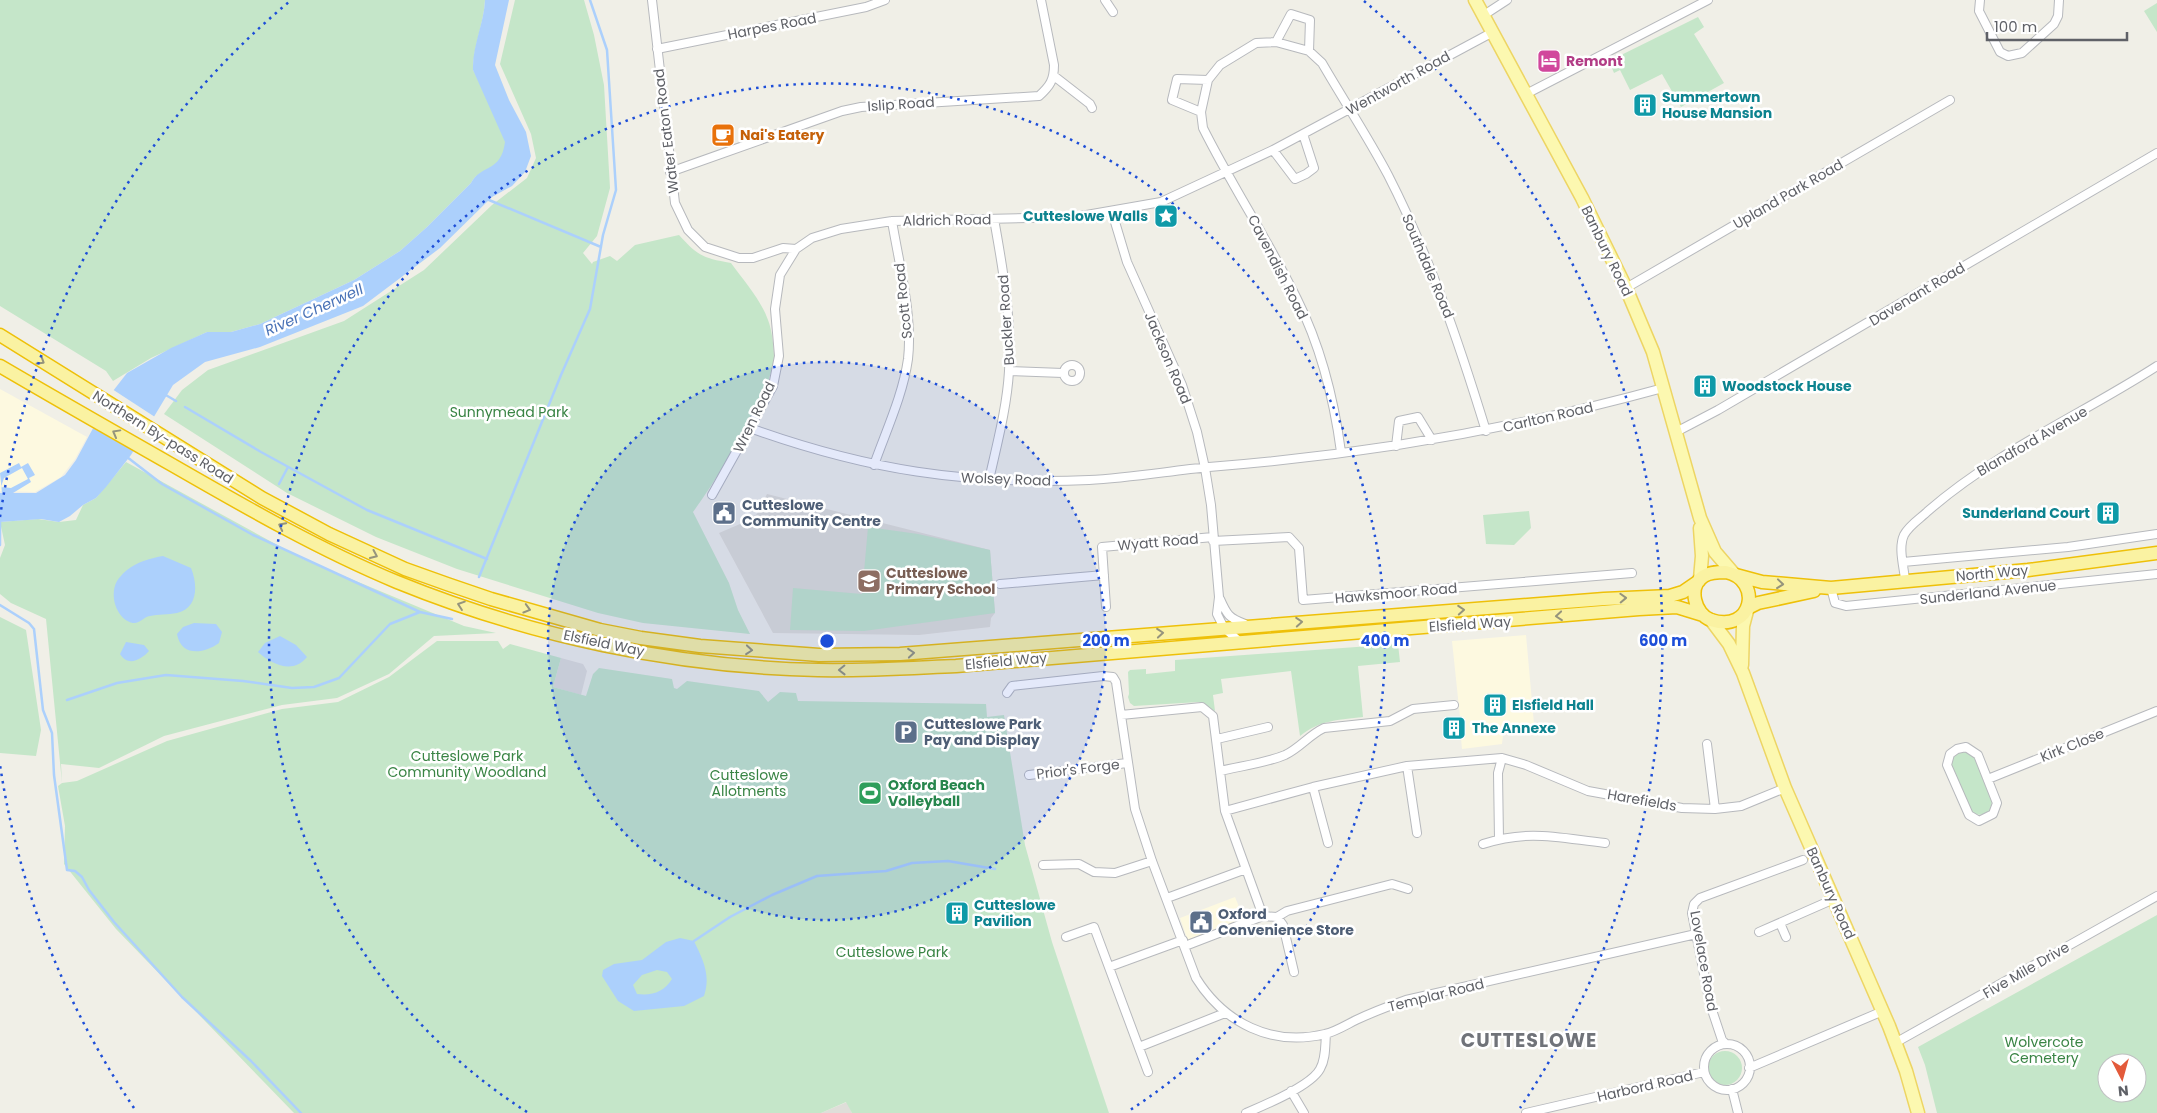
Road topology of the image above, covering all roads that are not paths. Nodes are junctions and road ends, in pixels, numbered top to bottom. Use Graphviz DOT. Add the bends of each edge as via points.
graph roads {
  1 [pos="652,0"];
  2 [pos="885,0"];
  3 [pos="1041,0"];
  4 [pos="1105,0"];
  5 [pos="1476,0"];
  6 [pos="1507,0"];
  7 [pos="1708,0"];
  8 [pos="1980,0"];
  9 [pos="2059,0"];
  10 [pos="1113,12"];
  11 [pos="1484,15"];
  12 [pos="1493,32"];
  13 [pos="1276,42"];
  14 [pos="657,49"];
  15 [pos="1309,51"];
  16 [pos="1054,76"];
  17 [pos="1208,80"];
  18 [pos="1526,94"];
  19 [pos="1950,100"];
  20 [pos="1092,108"];
  21 [pos="1349,110"];
  22 [pos="1201,112"];
  23 [pos="1303,134"];
  24 [pos="1273,150"];
  25 [pos="2157,153"];
  26 [pos="670,172"];
  27 [pos="1227,173"];
  28 [pos="1161,202"];
  29 [pos="1112,212"];
  30 [pos="994,219"];
  31 [pos="892,221"];
  32 [pos="796,249"];
  33 [pos="739,258"];
  34 [pos="1626,288"];
  35 [pos="0,335"];
  36 [pos="0,366"];
  37 [pos="2157,366"];
  38 [pos="1009,372"];
  39 [pos="1063,373"];
  40 [pos="1663,388"];
  41 [pos="750,428"];
  42 [pos="1486,431"];
  43 [pos="1676,432"];
  44 [pos="1432,440"];
  45 [pos="1396,446"];
  46 [pos="1341,452"];
  47 [pos="1268,463"];
  48 [pos="874,465"];
  49 [pos="1206,468"];
  50 [pos="990,480"];
  51 [pos="712,495"];
  52 [pos="1700,518"];
  53 [pos="330,534"];
  54 [pos="2157,534"];
  55 [pos="1213,540"];
  56 [pos="325,549"];
  57 [pos="2157,553"];
  58 [pos="1903,562"];
  59 [pos="1632,573"];
  60 [pos="1734,574"];
  61 [pos="2157,574"];
  62 [pos="1104,575"];
  63 [pos="1699,580"];
  64 [pos="1905,580"];
  65 [pos="1000,584"];
  66 [pos="1828,588"];
  67 [pos="1219,597"];
  68 [pos="1106,608"];
  69 [pos="1748,610"];
  70 [pos="1707,618"];
  71 [pos="1250,626"];
  72 [pos="1224,628"];
  73 [pos="1239,641"];
  74 [pos="1743,673"];
  75 [pos="1006,693"];
  76 [pos="1454,704"];
  77 [pos="2157,710"];
  78 [pos="1121,715"];
  79 [pos="1268,727"];
  80 [pos="1217,739"];
  81 [pos="1707,744"];
  82 [pos="1502,758"];
  83 [pos="1127,763"];
  84 [pos="1407,766"];
  85 [pos="1220,771"];
  86 [pos="1029,775"];
  87 [pos="1988,779"];
  88 [pos="1313,787"];
  89 [pos="1785,788"];
  90 [pos="1715,809"];
  91 [pos="1225,811"];
  92 [pos="1416,833"];
  93 [pos="1499,839"];
  94 [pos="1328,843"];
  95 [pos="1605,843"];
  96 [pos="1483,844"];
  97 [pos="1803,860"];
  98 [pos="1152,861"];
  99 [pos="1043,865"];
  100 [pos="1246,869"];
  101 [pos="1408,889"];
  102 [pos="2157,896"];
  103 [pos="1166,898"];
  104 [pos="1834,899"];
  105 [pos="1263,916"];
  106 [pos="1277,917"];
  107 [pos="1780,923"];
  108 [pos="1759,932"];
  109 [pos="1696,934"];
  110 [pos="1066,937"];
  111 [pos="1786,937"];
  112 [pos="1184,943"];
  113 [pos="1109,967"];
  114 [pos="1294,972"];
  115 [pos="1883,1011"];
  116 [pos="1225,1013"];
  117 [pos="1326,1034"];
  118 [pos="1895,1043"];
  119 [pos="1726,1044"];
  120 [pos="1140,1047"];
  121 [pos="1750,1068"];
  122 [pos="1148,1072"];
  123 [pos="1704,1072"];
  124 [pos="1732,1089"];
  125 [pos="1291,1091"];
  126 [pos="1246,1113"];
  127 [pos="1304,1113"];
  128 [pos="1526,1113"];
  129 [pos="1738,1113"];
  130 [pos="1918,1113"];
  1 -- 14 [label="street, Water Eaton Road"];
  2 -- 14 [label="street, Harpes Road" via="866,7"];
  3 -- 16 [label="street"];
  4 -- 10 [label="street"];
  5 -- 11 [label="main road, Banbury Road"];
  6 -- 11 [label="street"];
  7 -- 18 [label="street"];
  8 -- 9 [label="street" via="1979,11 2000,52 2008,56 2022,53 2054,24"];
  11 -- 12 [label="main road, Banbury Road"];
  12 -- 18 [label="main road, Banbury Road"];
  12 -- 21 [label="street, Wentworth Road"];
  13 -- 15 [label="street"];
  13 -- 15 [label="street" via="1291,14 1310,20"];
  13 -- 17 [label="street" via="1256,43 1220,65"];
  14 -- 26 [label="street, Water Eaton Road"];
  15 -- 21 [label="street, Southdale Road" via="1322,63"];
  16 -- 20 [label="street"];
  16 -- 26 [label="street, Islip Road" via="1050,86 1039,96 860,107 842,111"];
  17 -- 22 [label="street"];
  17 -- 22 [label="street" via="1177,79 1172,100"];
  18 -- 34 [label="main road, Banbury Road"];
  19 -- 34 [label="street, Upland Park Road"];
  21 -- 23 [label="street, Wentworth Road"];
  21 -- 42 [label="street, Southdale Road" via="1387,174 1424,251 1460,346"];
  22 -- 27 [label="street, Cavendish Road" via="1202,128"];
  23 -- 24 [label="street, Wentworth Road"];
  23 -- 24 [label="street" via="1314,168 1306,174 1296,179"];
  24 -- 27 [label="street, Wentworth Road"];
  25 -- 43 [label="street, Davenant Road"];
  26 -- 33 [label="street, Water Eaton Road" via="675,203 688,230 705,247"];
  27 -- 28 [label="street, Wentworth Road"];
  27 -- 46 [label="street, Cavendish Road" via="1297,299 1328,381"];
  28 -- 29 [label="street, Aldrich Road"];
  29 -- 30 [label="street, Aldrich Road" via="1075,217"];
  29 -- 49 [label="street, Jackson Road" via="1126,262 1182,385"];
  30 -- 31 [label="street, Aldrich Road"];
  30 -- 38 [label="street, Buckler Road" via="1005,286"];
  31 -- 32 [label="street, Aldrich Road" via="812,238"];
  31 -- 48 [label="street, Scott Road" via="905,296 908,358 901,390"];
  32 -- 33 [label="street, Aldrich Road" via="783,248 753,258"];
  32 -- 41 [label="street, Wren Road" via="780,275 775,309 779,356 772,386"];
  34 -- 40 [label="main road, Banbury Road" via="1653,352"];
  35 -- 53 [label="highway, Northern By-pass Road, one-way" via="262,498"];
  56 -- 36 [label="highway, Northern By-pass Road, one-way" via="252,511"];
  37 -- 58 [label="street, Blandford Avenue" via="1975,473 1908,529 1902,544"];
  38 -- 39 [label="street"];
  38 -- 50 [label="street, Buckler Road"];
  40 -- 42 [label="street, Carlton Road"];
  40 -- 43 [label="main road, Banbury Road"];
  41 -- 48 [label="street, Wolsey Road" via="803,447"];
  41 -- 51 [label="street, Wren Road"];
  42 -- 44 [label="street, Carlton Road"];
  43 -- 52 [label="main road, Banbury Road"];
  44 -- 45 [label="street, Carlton Road"];
  44 -- 45 [label="street" via="1418,417 1399,421"];
  45 -- 46 [label="street, Carlton Road"];
  46 -- 47 [label="street, Carlton Road"];
  47 -- 49 [label="street, Wolsey Road"];
  48 -- 50 [label="street, Wolsey Road"];
  49 -- 50 [label="street, Wolsey Road" via="1091,480"];
  49 -- 55 [label="street, Jackson Road"];
  52 -- 60 [label="main road, Banbury Road" via="1715,552"];
  52 -- 63 [label="main road, Banbury Road" via="1702,556"];
  53 -- 72 [label="highway, Elsfield Way, one-way" via="405,569 491,599 600,630 700,646 819,655 900,654"];
  54 -- 58 [label="street" via="2068,547"];
  55 -- 59 [label="street, Hawksmoor Road" via="1289,537 1299,548 1303,600"];
  55 -- 62 [label="street, Wyatt Road" via="1102,547"];
  55 -- 67 [label="street, Jackson Road"];
  73 -- 56 [label="highway, Elsfield Way, one-way" via="947,666 818,670 750,666 598,644 488,614 396,581"];
  57 -- 64 [label="highway, North Way" via="2028,570"];
  58 -- 64 [label="street, Blandford Avenue"];
  60 -- 63 [label="highway" via="1710,573"];
  60 -- 66 [label="highway, North Way, one-way" via="1762,582"];
  60 -- 69 [label="highway" via="1748,592"];
  61 -- 66 [label="street, Sunderland Avenue" via="1846,606 1835,603"];
  62 -- 65 [label="street"];
  62 -- 68 [label="street, Wyatt Road"];
  63 -- 70 [label="highway" via="1695,599 1697,607"];
  71 -- 63 [label="highway, Elsfield Way, one-way" via="1659,597 1679,594"];
  64 -- 66 [label="highway, North Way"];
  66 -- 69 [label="highway, North Way" via="1758,603"];
  67 -- 71 [label="street, Jackson Road" via="1226,614"];
  67 -- 72 [label="street, Jackson Road" via="1217,614"];
  69 -- 70 [label="highway" via="1732,620"];
  69 -- 74 [label="main road, Banbury Road" via="1742,637"];
  70 -- 73 [label="highway, Elsfield Way, one-way" via="1676,607 1653,608"];
  70 -- 74 [label="main road, Banbury Road" via="1729,644"];
  71 -- 72 [label="highway, Elsfield Way"];
  72 -- 73 [label="street"];
  74 -- 89 [label="main road, Banbury Road"];
  75 -- 78 [label="street, Templar Road" via="1012,686 1112,677 1116,682"];
  76 -- 85 [label="street" via="1413,709 1390,721 1324,728 1284,756"];
  77 -- 87 [label="street, Kirk Close"];
  78 -- 80 [label="street" via="1202,707 1213,716"];
  78 -- 83 [label="street, Templar Road"];
  79 -- 80 [label="street"];
  80 -- 85 [label="street"];
  81 -- 90 [label="street"];
  82 -- 84 [label="street, Harefields"];
  82 -- 90 [label="street, Harefields" via="1588,791 1682,808"];
  82 -- 93 [label="street" via="1498,773"];
  83 -- 86 [label="street, Prior's Forge"];
  83 -- 98 [label="street, Templar Road" via="1134,809"];
  84 -- 88 [label="street, Harefields"];
  84 -- 92 [label="street"];
  85 -- 91 [label="street"];
  87 -- 87 [label="street" via="1996,809 1979,821 1969,816 1957,789 1947,765 1950,754 1966,747 1973,750"];
  88 -- 91 [label="street, Harefields"];
  88 -- 94 [label="street"];
  89 -- 90 [label="street, Harefields" via="1741,806"];
  89 -- 104 [label="main road, Banbury Road"];
  91 -- 100 [label="street"];
  93 -- 95 [label="street" via="1545,835"];
  93 -- 96 [label="street"];
  97 -- 109 [label="street, Lovelace Road" via="1700,898 1692,913"];
  98 -- 99 [label="street" via="1115,873 1094,872 1079,864"];
  98 -- 103 [label="street, Templar Road"];
  100 -- 103 [label="street"];
  100 -- 105 [label="street"];
  101 -- 106 [label="street" via="1392,884 1287,911"];
  102 -- 118 [label="street, Five Mile Drive"];
  103 -- 112 [label="street, Templar Road"];
  104 -- 107 [label="street"];
  104 -- 115 [label="main road, Banbury Road"];
  105 -- 106 [label="street"];
  105 -- 112 [label="street"];
  106 -- 114 [label="street" via="1284,925"];
  107 -- 108 [label="street"];
  107 -- 111 [label="street"];
  109 -- 117 [label="street, Templar Road" via="1406,1000 1380,1008"];
  109 -- 119 [label="street, Lovelace Road" via="1714,1018"];
  110 -- 113 [label="street" via="1094,927"];
  112 -- 113 [label="street"];
  112 -- 116 [label="street, Templar Road" via="1196,978 1206,994"];
  113 -- 120 [label="street"];
  115 -- 118 [label="main road, Banbury Road"];
  115 -- 121 [label="street"];
  116 -- 117 [label="street, Templar Road" via="1245,1026 1276,1036"];
  116 -- 120 [label="street"];
  117 -- 125 [label="street" via="1320,1071"];
  118 -- 130 [label="main road, Banbury Road"];
  119 -- 121 [label="street" via="1741,1049"];
  119 -- 123 [label="street" via="1709,1052"];
  120 -- 122 [label="street"];
  121 -- 124 [label="street" via="1745,1080"];
  123 -- 124 [label="street" via="1715,1086"];
  123 -- 128 [label="street, Harbord Road"];
  124 -- 129 [label="street"];
  125 -- 126 [label="street"];
  125 -- 127 [label="street"];
}
